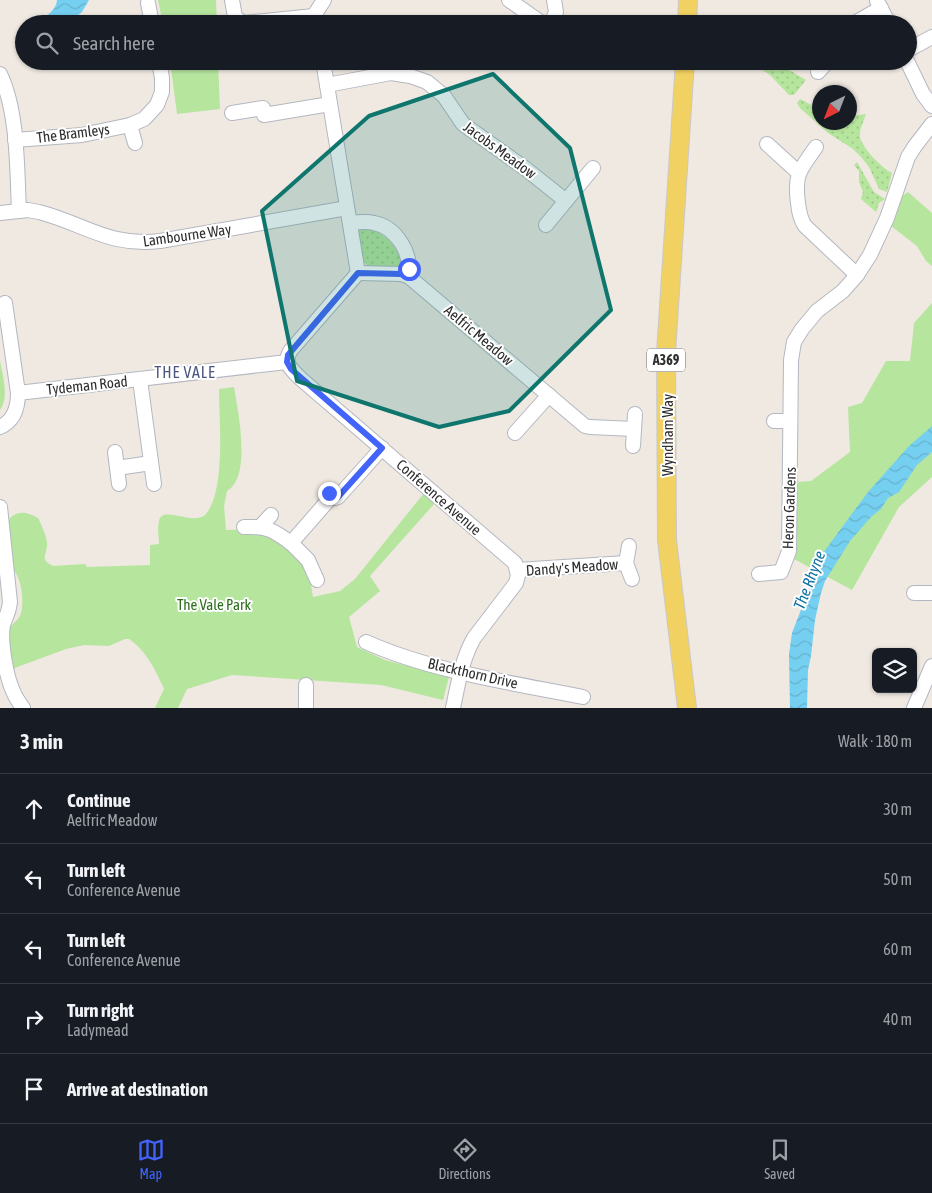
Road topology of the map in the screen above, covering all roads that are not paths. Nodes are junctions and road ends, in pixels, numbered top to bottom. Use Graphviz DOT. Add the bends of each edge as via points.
graph roads {
  1 [pos="232,0"];
  2 [pos="324,0"];
  3 [pos="509,0"];
  4 [pos="554,0"];
  5 [pos="688,0"];
  6 [pos="148,3"];
  7 [pos="879,4"];
  8 [pos="150,15"];
  9 [pos="235,15"];
  10 [pos="317,15"];
  11 [pos="530,15"];
  12 [pos="555,15"];
  13 [pos="687,15"];
  14 [pos="865,15"];
  15 [pos="932,37"];
  16 [pos="917,45"];
  17 [pos="160,70"];
  18 [pos="324,70"];
  19 [pos="684,70"];
  20 [pos="912,70"];
  21 [pos="0,74"];
  22 [pos="327,85"];
  23 [pos="330,104"];
  24 [pos="932,106"];
  25 [pos="232,113"];
  26 [pos="932,124"];
  27 [pos="130,125"];
  28 [pos="15,140"];
  29 [pos="135,144"];
  30 [pos="767,144"];
  31 [pos="816,147"];
  32 [pos="593,168"];
  33 [pos="799,172"];
  34 [pos="566,201"];
  35 [pos="347,208"];
  36 [pos="19,211"];
  37 [pos="0,213"];
  38 [pos="350,223"];
  39 [pos="546,225"];
  40 [pos="358,273"];
  41 [pos="857,275"];
  42 [pos="408,276"];
  43 [pos="5,303"];
  44 [pos="287,362"];
  45 [pos="140,380"];
  46 [pos="18,393"];
  47 [pos="549,395"];
  48 [pos="790,420"];
  49 [pos="774,421"];
  50 [pos="0,427"];
  51 [pos="515,433"];
  52 [pos="633,446"];
  53 [pos="382,448"];
  54 [pos="114,452"];
  55 [pos="151,463"];
  56 [pos="117,468"];
  57 [pos="119,484"];
  58 [pos="154,484"];
  59 [pos="0,507"];
  60 [pos="271,514"];
  61 [pos="261,526"];
  62 [pos="244,527"];
  63 [pos="292,543"];
  64 [pos="629,546"];
  65 [pos="626,563"];
  66 [pos="517,570"];
  67 [pos="759,574"];
  68 [pos="632,579"];
  69 [pos="317,580"];
  70 [pos="366,642"];
  71 [pos="682,658"];
  72 [pos="932,666"];
  73 [pos="461,672"];
  74 [pos="4,675"];
  75 [pos="306,685"];
  76 [pos="583,697"];
  77 [pos="23,708"];
  78 [pos="306,708"];
  79 [pos="452,708"];
  80 [pos="687,708"];
  81 [pos="697,708"];
  82 [pos="914,708"];
  1 -- 9 [label="street"];
  2 -- 10 [label="street"];
  3 -- 11 [label="street"];
  4 -- 12 [label="street"];
  5 -- 13 [label="main road"];
  6 -- 8 [label="street"];
  7 -- 14 [label="street"];
  15 -- 16 [label="street"];
  17 -- 27 [label="street, The Bramleys" via="162,92 157,105 144,119"];
  18 -- 22 [label="street"];
  19 -- 71 [label="main road, Wyndham Way / A369" via="666,352 667,540"];
  20 -- 24 [label="street"];
  21 -- 28 [label="street, The Bramleys" via="6,89"];
  22 -- 23 [label="street"];
  22 -- 34 [label="street, Jacobs Meadow" via="391,73 427,82 444,96 463,124"];
  23 -- 25 [label="street" via="264,115 262,108"];
  23 -- 35 [label="street"];
  26 -- 41 [label="street, Heron Gardens" via="908,158 878,240"];
  27 -- 28 [label="street, The Bramleys" via="82,135"];
  27 -- 29 [label="street, The Bramleys"];
  28 -- 36 [label="street, The Bramleys"];
  30 -- 33 [label="street"];
  31 -- 33 [label="street"];
  32 -- 34 [label="street"];
  33 -- 41 [label="street" via="796,192 802,221"];
  34 -- 39 [label="street"];
  35 -- 36 [label="street, Lambourne Way" via="140,242 110,238 46,214"];
  35 -- 38 [label="street"];
  36 -- 37 [label="street, Lambourne Way"];
  38 -- 40 [label="street"];
  38 -- 42 [label="street" via="376,223 393,233 408,259"];
  40 -- 42 [label="street"];
  40 -- 44 [label="street" via="291,350"];
  41 -- 48 [label="street, Heron Gardens" via="817,311 794,342"];
  42 -- 47 [label="street, Aelfric Meadow"];
  43 -- 46 [label="street"];
  44 -- 45 [label="street, Tydeman Road"];
  44 -- 53 [label="street, Conference Avenue" via="301,379"];
  45 -- 46 [label="street, Tydeman Road"];
  45 -- 55 [label="street"];
  46 -- 50 [label="street" via="13,416"];
  47 -- 51 [label="street"];
  47 -- 52 [label="street, Aelfric Meadow" via="587,426 634,422"];
  48 -- 49 [label="street"];
  48 -- 67 [label="street, Heron Gardens" via="789,551 781,572"];
  53 -- 63 [label="street" via="338,497 331,495"];
  53 -- 66 [label="street, Conference Avenue" via="514,561"];
  54 -- 56 [label="street"];
  55 -- 56 [label="street"];
  55 -- 58 [label="street"];
  56 -- 57 [label="street"];
  59 -- 74 [label="street" via="10,602 2,633"];
  60 -- 61 [label="street"];
  61 -- 62 [label="street"];
  61 -- 63 [label="street"];
  63 -- 69 [label="street" via="311,564"];
  64 -- 65 [label="street, Dandy's Meadow"];
  65 -- 66 [label="street, Dandy's Meadow"];
  65 -- 68 [label="street, Dandy's Meadow"];
  66 -- 73 [label="street" via="516,583 474,638"];
  70 -- 73 [label="street, Blackthorn Drive" via="392,653"];
  71 -- 80 [label="main road, Wyndham Way / A369"];
  71 -- 81 [label="main road, Wyndham Way / A369"];
  72 -- 82 [label="street"];
  73 -- 76 [label="street, Blackthorn Drive"];
  73 -- 79 [label="street"];
  74 -- 77 [label="street"];
  75 -- 78 [label="street"];
}
